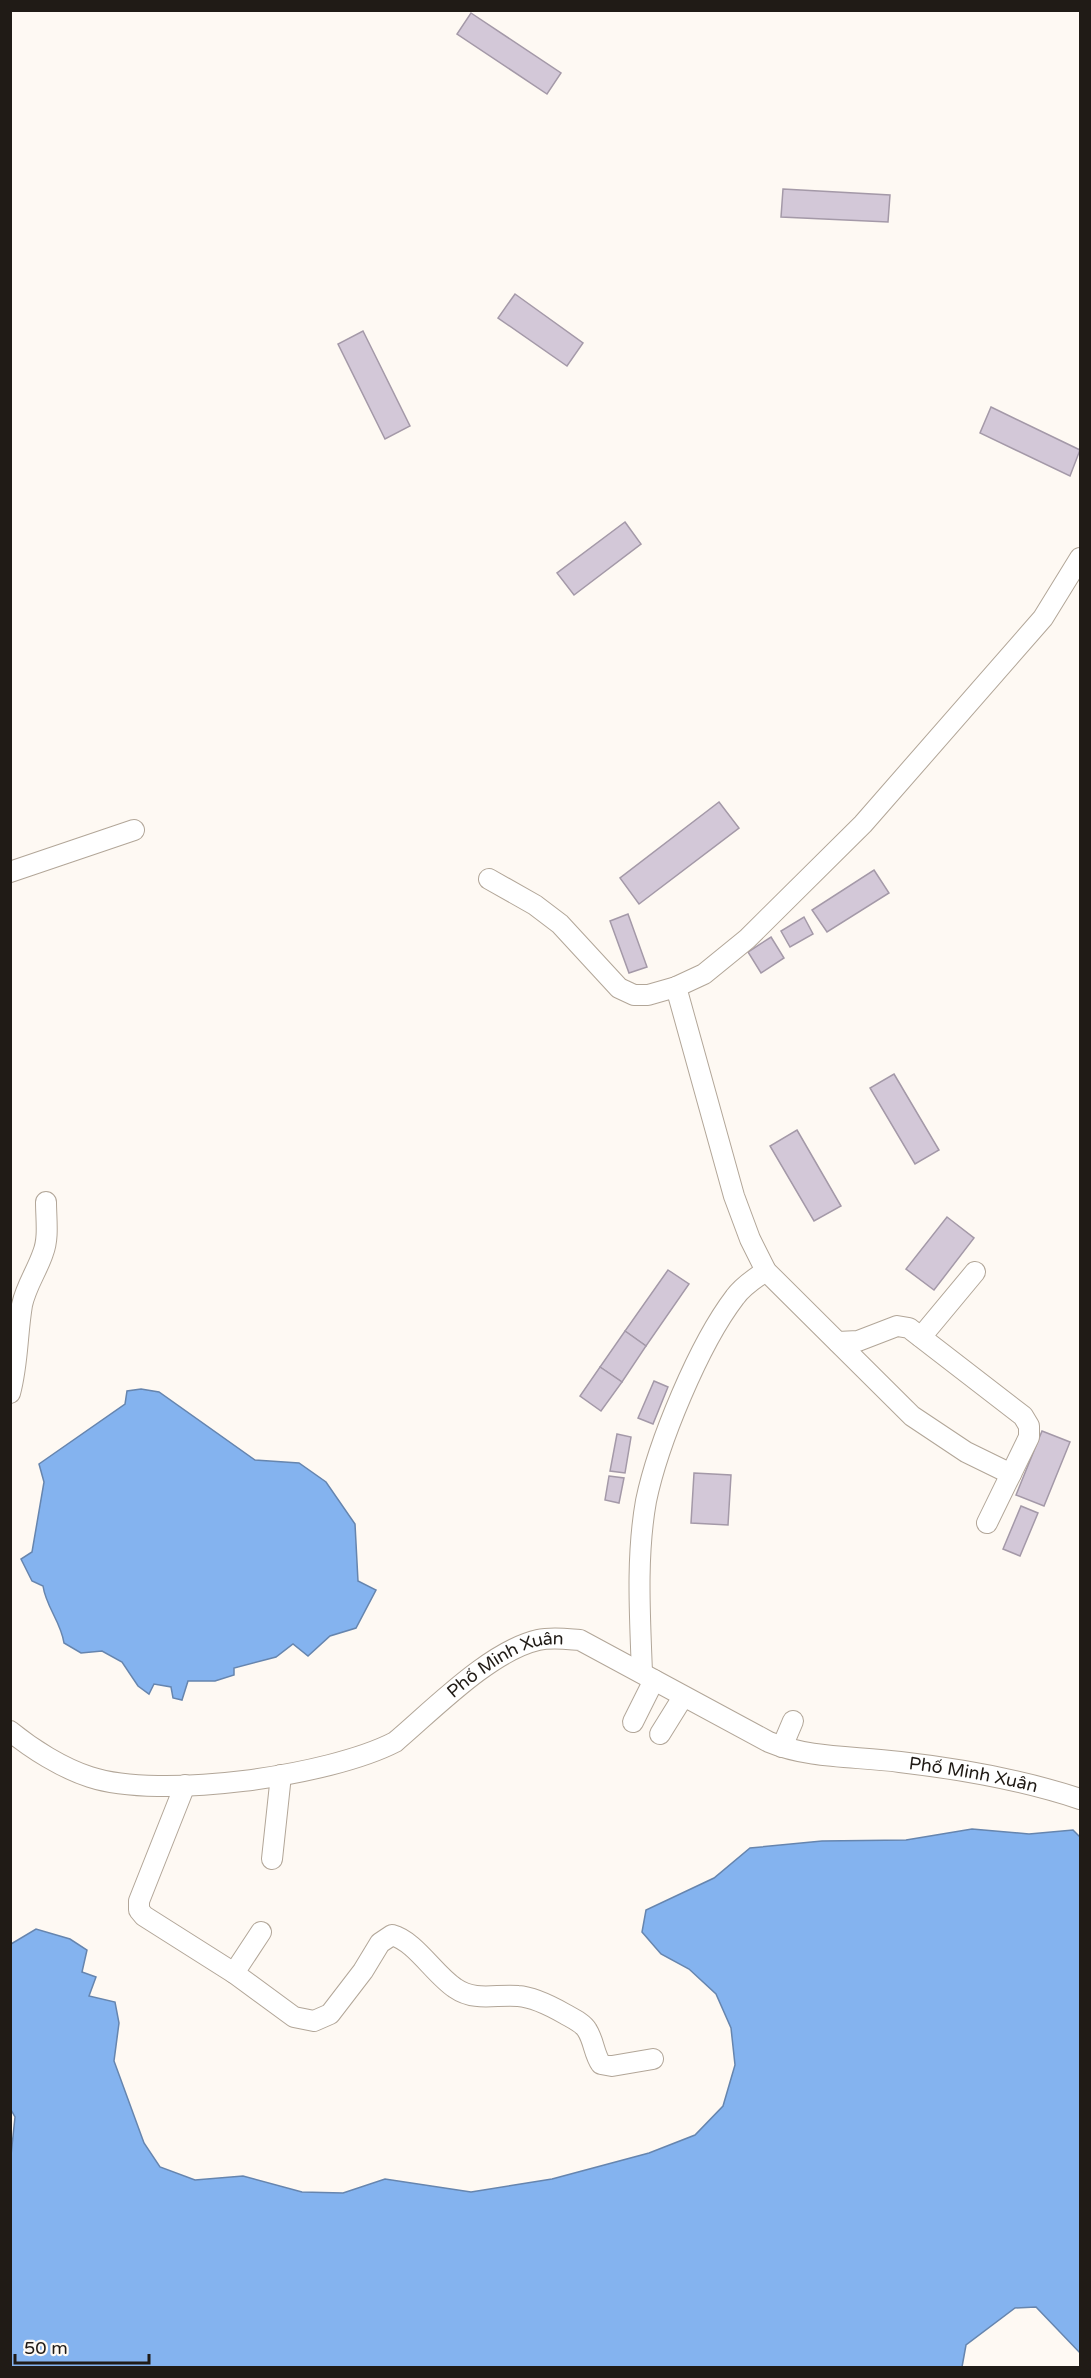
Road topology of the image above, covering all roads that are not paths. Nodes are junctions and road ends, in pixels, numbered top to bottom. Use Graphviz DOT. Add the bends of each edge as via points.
graph roads {
  1 [pos="1080,558"];
  2 [pos="134,830"];
  3 [pos="10,872"];
  4 [pos="489,879"];
  5 [pos="676,987"];
  6 [pos="46,1202"];
  7 [pos="766,1271"];
  8 [pos="975,1272"];
  9 [pos="15,1330"];
  10 [pos="921,1337"];
  11 [pos="838,1342"];
  12 [pos="10,1393"];
  13 [pos="1011,1474"];
  14 [pos="987,1523"];
  15 [pos="648,1677"];
  16 [pos="682,1697"];
  17 [pos="793,1721"];
  18 [pos="633,1722"];
  19 [pos="10,1731"];
  20 [pos="660,1734"];
  21 [pos="782,1747"];
  22 [pos="281,1775"];
  23 [pos="185,1785"];
  24 [pos="1080,1799"];
  25 [pos="272,1859"];
  26 [pos="261,1932"];
  27 [pos="234,1973"];
  28 [pos="653,2059"];
  1 -- 5 [label="street" via="1043,618 863,824 747,939 704,974"];
  2 -- 3 [label="street"];
  4 -- 5 [label="street" via="560,924 619,988 634,995 648,995"];
  5 -- 7 [label="street" via="734,1196"];
  6 -- 9 [label="street" via="44,1252 27,1288"];
  7 -- 11 [label="street"];
  7 -- 15 [label="street" via="735,1296 705,1346 673,1416 647,1500 641,1544"];
  8 -- 10 [label="street"];
  9 -- 12 [label="street" via="17,1369"];
  10 -- 11 [label="street" via="909,1328 897,1326 858,1341"];
  10 -- 13 [label="street" via="1023,1416 1029,1426 1029,1437"];
  11 -- 13 [label="street" via="912,1416 966,1452"];
  13 -- 14 [label="street"];
  15 -- 16 [label="street, Phố Minh Xuân"];
  15 -- 18 [label="street"];
  15 -- 22 [label="street, Phố Minh Xuân" via="580,1640 538,1640 496,1658 387,1746"];
  16 -- 20 [label="street"];
  16 -- 21 [label="street, Phố Minh Xuân"];
  17 -- 21 [label="street"];
  19 -- 23 [label="street, Phố Minh Xuân" via="89,1777 124,1785"];
  21 -- 24 [label="street, Phố Minh Xuân" via="959,1772 1048,1788"];
  22 -- 23 [label="street, Phố Minh Xuân"];
  22 -- 25 [label="street"];
  23 -- 27 [label="street" via="139,1901 139,1910"];
  26 -- 27 [label="street"];
  27 -- 28 [label="street" via="294,2017 314,2021 330,2014 380,1942 392,1935 404,1938 441,1977 465,1994 478,1998 519,1996 547,2004 580,2023 588,2031 601,2064 612,2066"];
}
